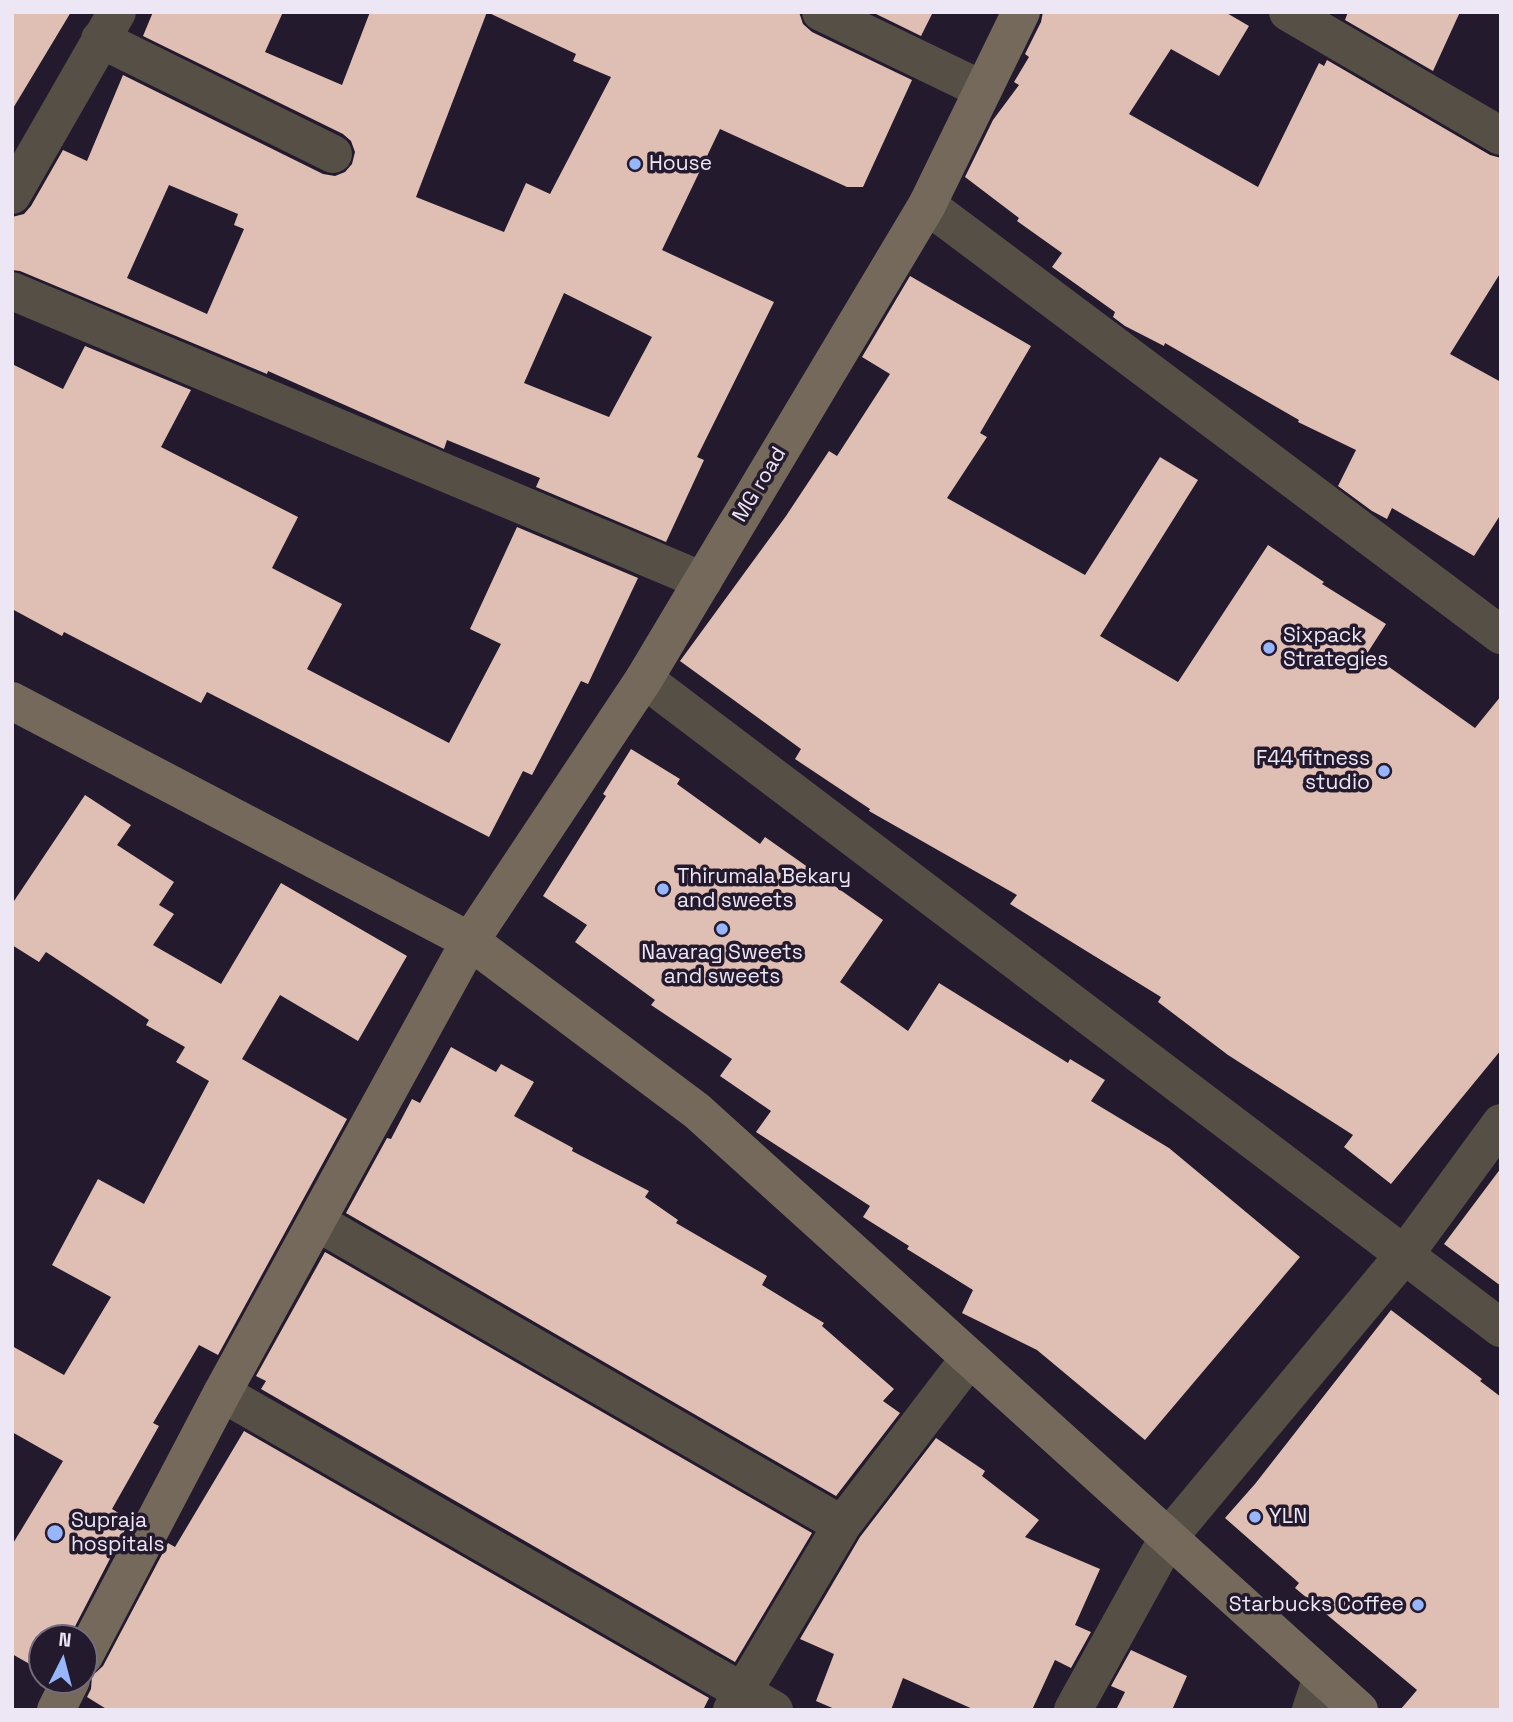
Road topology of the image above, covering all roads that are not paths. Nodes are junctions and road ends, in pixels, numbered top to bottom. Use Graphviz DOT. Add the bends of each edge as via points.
graph roads {
  1 [pos="821,12"];
  2 [pos="1021,12"];
  3 [pos="1288,12"];
  4 [pos="109,26"];
  5 [pos="983,90"];
  6 [pos="1501,136"];
  7 [pos="333,154"];
  8 [pos="12,195"];
  9 [pos="927,205"];
  10 [pos="12,291"];
  11 [pos="703,581"];
  12 [pos="1501,635"];
  13 [pos="644,679"];
  14 [pos="12,701"];
  15 [pos="470,941"];
  16 [pos="1501,1123"];
  17 [pos="317,1222"];
  18 [pos="1405,1254"];
  19 [pos="1501,1328"];
  20 [pos="969,1359"];
  21 [pos="222,1393"];
  22 [pos="842,1525"];
  23 [pos="1168,1538"];
  24 [pos="98,1629"];
  25 [pos="1316,1693"];
  26 [pos="64,1694"];
  27 [pos="750,1704"];
  28 [pos="56,1710"];
  29 [pos="1073,1710"];
  30 [pos="1359,1710"];
  1 -- 5 [label="street"];
  2 -- 5 [label="main road, MG road"];
  3 -- 6 [label="street"];
  4 -- 7 [label="street"];
  4 -- 8 [label="street"];
  5 -- 9 [label="main road, MG road"];
  9 -- 11 [label="main road, MG road"];
  9 -- 12 [label="street"];
  10 -- 11 [label="street"];
  11 -- 13 [label="main road, MG road"];
  13 -- 15 [label="main road, MG road"];
  13 -- 18 [label="street"];
  14 -- 15 [label="main road"];
  15 -- 17 [label="main road, MG road"];
  15 -- 20 [label="main road" via="697,1111"];
  16 -- 18 [label="street"];
  17 -- 21 [label="main road, MG road"];
  17 -- 22 [label="street"];
  18 -- 19 [label="street"];
  18 -- 23 [label="street"];
  20 -- 22 [label="street"];
  20 -- 23 [label="main road"];
  21 -- 24 [label="main road, MG road"];
  21 -- 27 [label="street"];
  22 -- 27 [label="street"];
  23 -- 25 [label="main road"];
  23 -- 29 [label="street"];
  25 -- 30 [label="main road"];
  26 -- 28 [label="main road"];
}
